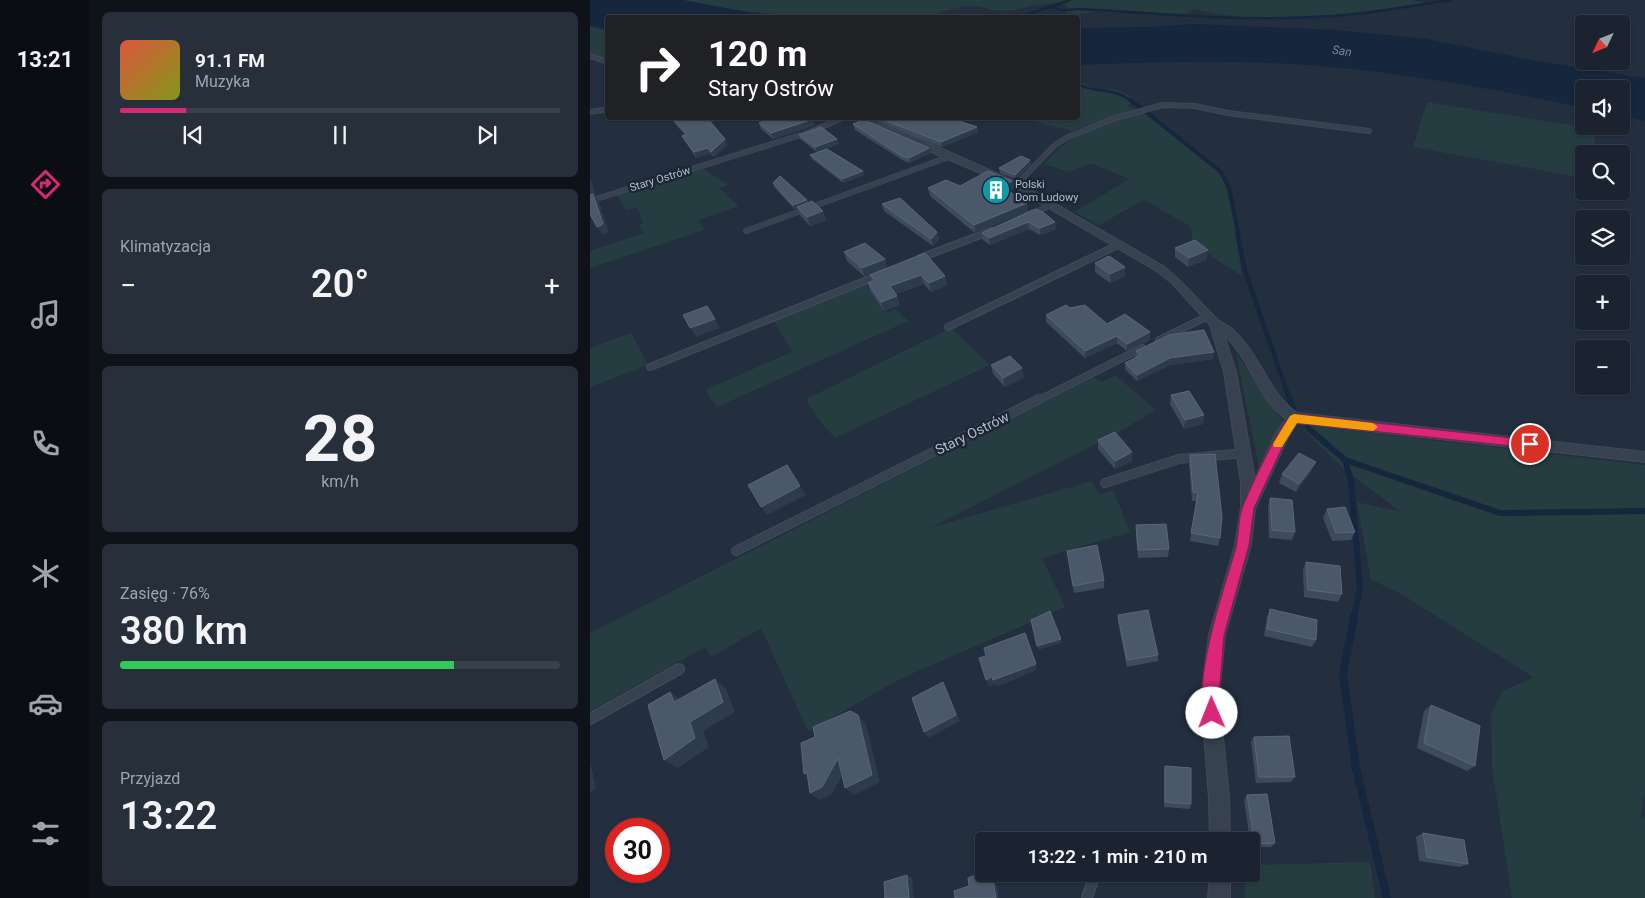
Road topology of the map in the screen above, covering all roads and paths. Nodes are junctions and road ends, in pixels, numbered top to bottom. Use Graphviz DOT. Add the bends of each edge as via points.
graph roads {
  1 [pos="590,56"];
  2 [pos="605,61"];
  3 [pos="605,110"];
  4 [pos="590,112"];
  5 [pos="837,120"];
  6 [pos="861,120"];
  7 [pos="1369,130"];
  8 [pos="951,156"];
  9 [pos="1016,185"];
  10 [pos="590,201"];
  11 [pos="1052,205"];
  12 [pos="1027,216"];
  13 [pos="1002,227"];
  14 [pos="746,230"];
  15 [pos="1118,245"];
  16 [pos="912,262"];
  17 [pos="887,272"];
  18 [pos="1211,320"];
  19 [pos="948,327"];
  20 [pos="650,367"];
  21 [pos="1294,418"];
  22 [pos="1244,453"];
  23 [pos="1645,456"];
  24 [pos="1105,483"];
  25 [pos="1248,508"];
  26 [pos="736,551"];
  27 [pos="679,669"];
  28 [pos="590,719"];
  29 [pos="1220,832"];
  30 [pos="1092,882"];
  31 [pos="1220,882"];
  32 [pos="1087,898"];
  33 [pos="1219,898"];
  1 -- 2 [label="street"];
  3 -- 4 [label="lane"];
  5 -- 10 [label="lane, Stary Ostrów" via="802,135"];
  6 -- 8 [label="street"];
  7 -- 9 [label="lane" via="1180,104 1145,108 1068,137 1055,145"];
  8 -- 9 [label="street"];
  8 -- 14 [label="lane"];
  9 -- 11 [label="street"];
  11 -- 12 [label="lane"];
  11 -- 15 [label="street"];
  13 -- 16 [label="lane"];
  15 -- 18 [label="street" via="1176,281"];
  15 -- 19 [label="lane"];
  17 -- 20 [label="lane"];
  18 -- 21 [label="street" via="1230,333 1280,408"];
  18 -- 22 [label="street" via="1230,372"];
  18 -- 26 [label="lane, Stary Ostrów"];
  21 -- 23 [label="street"];
  21 -- 25 [label="street" via="1282,435"];
  22 -- 24 [label="lane" via="1179,458"];
  22 -- 25 [label="street"];
  25 -- 29 [label="street" via="1243,545 1217,635 1210,696"];
  27 -- 28 [label="lane"];
  30 -- 32 [label="lane"];
  31 -- 33 [label="street"];
}
